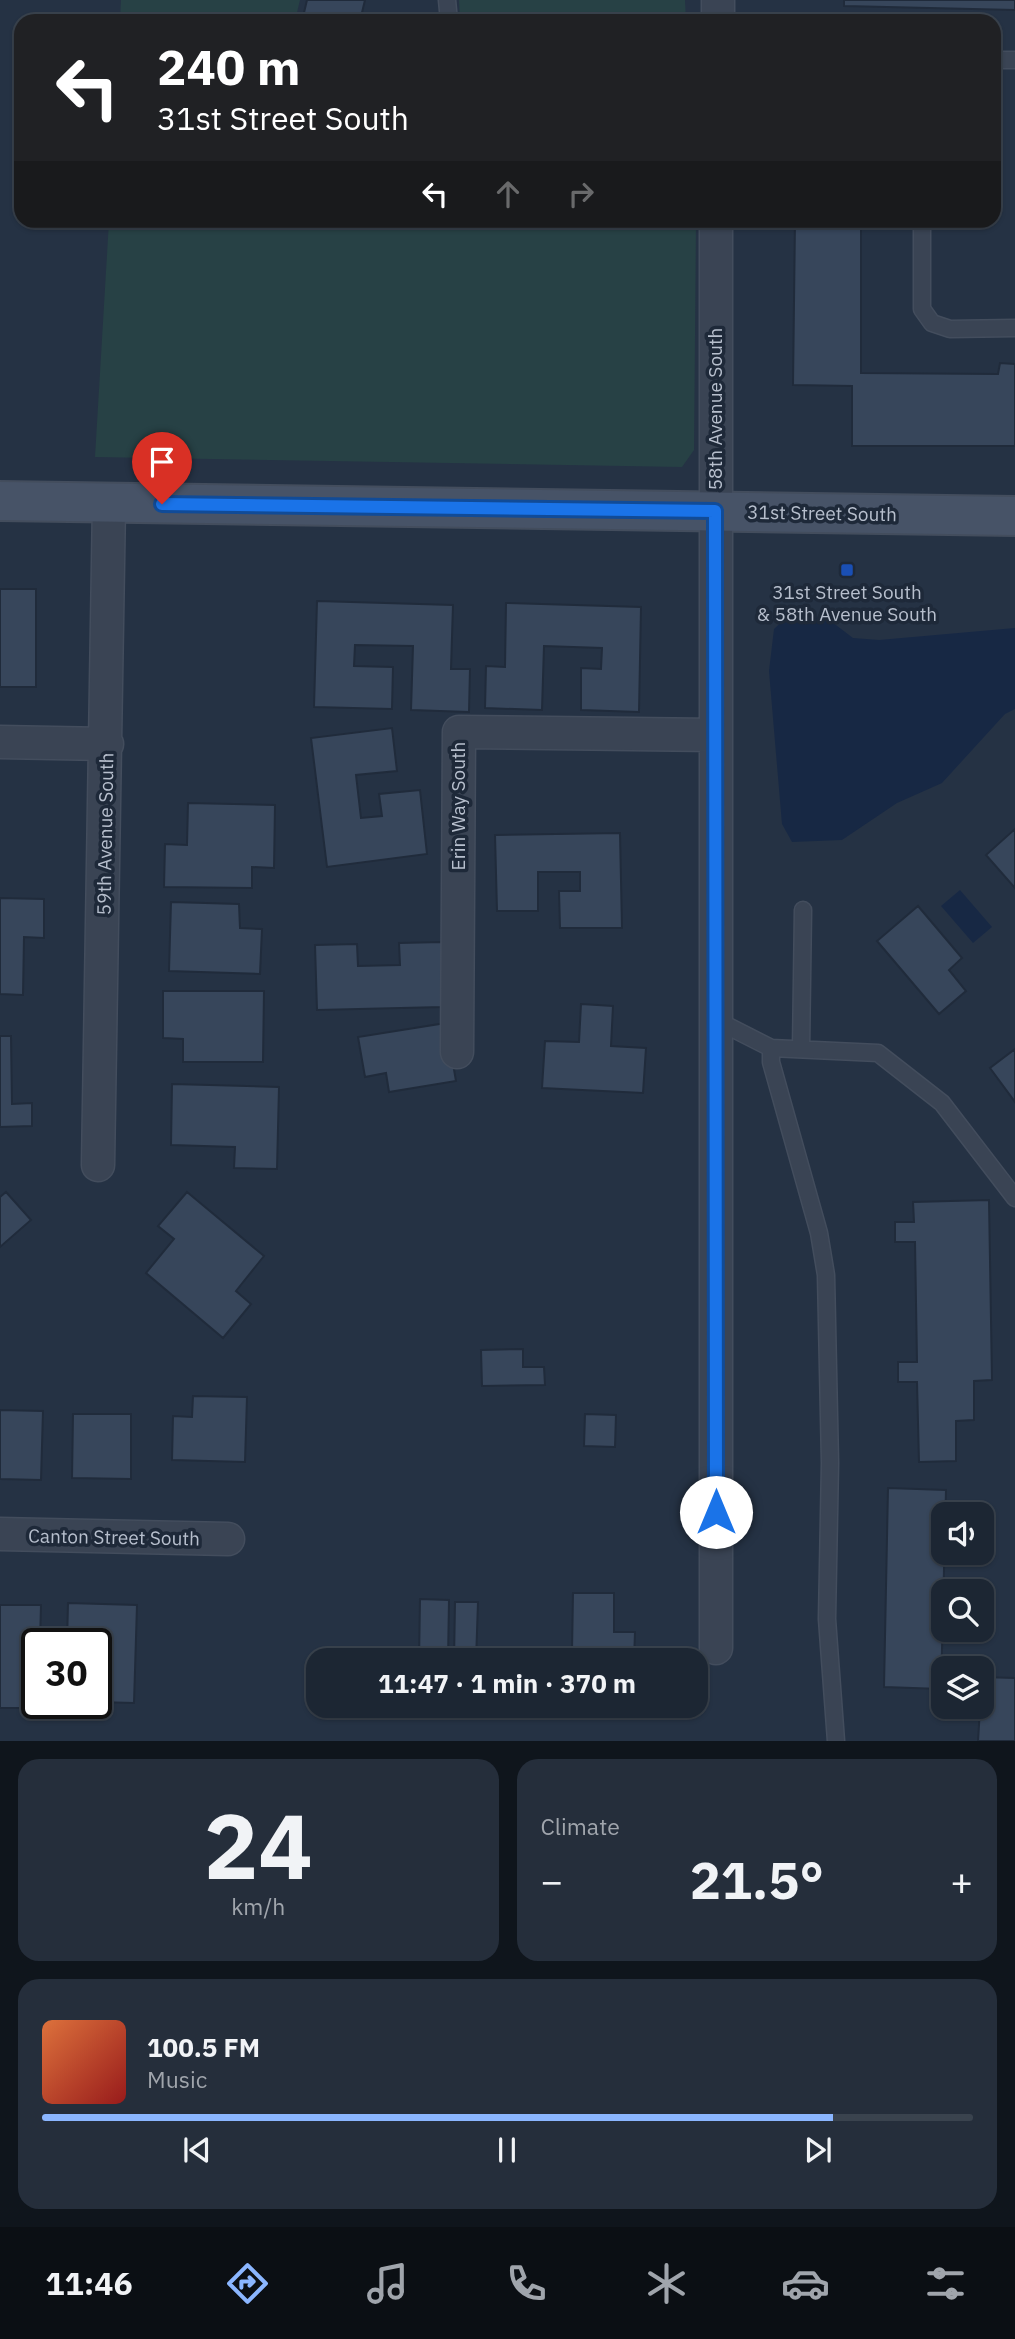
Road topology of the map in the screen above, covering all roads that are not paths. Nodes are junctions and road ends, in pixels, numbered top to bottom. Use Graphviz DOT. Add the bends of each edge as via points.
graph roads {
  1 [pos="716,228"];
  2 [pos="922,228"];
  3 [pos="1015,328"];
  4 [pos="0,501"];
  5 [pos="108,503"];
  6 [pos="715,511"];
  7 [pos="1015,516"];
  8 [pos="715,735"];
  9 [pos="0,742"];
  10 [pos="107,744"];
  11 [pos="803,910"];
  12 [pos="716,1020"];
  13 [pos="771,1048"];
  14 [pos="801,1049"];
  15 [pos="457,1052"];
  16 [pos="98,1165"];
  17 [pos="1015,1199"];
  18 [pos="0,1534"];
  19 [pos="228,1539"];
  20 [pos="716,1648"];
  21 [pos="836,1741"];
  1 -- 6 [label="street, 58th Avenue South"];
  2 -- 3 [label="lane" via="922,309 932,323 950,328"];
  4 -- 5 [label="street, 31st Street South"];
  5 -- 6 [label="street, 31st Street South"];
  5 -- 10 [label="street, 59th Avenue South"];
  6 -- 7 [label="street, 31st Street South"];
  6 -- 8 [label="street, 58th Avenue South"];
  8 -- 12 [label="street, 58th Avenue South"];
  8 -- 15 [label="street, Erin Way South" via="459,732"];
  9 -- 10 [label="street"];
  10 -- 16 [label="street, 59th Avenue South"];
  11 -- 14 [label="lane"];
  12 -- 13 [label="lane"];
  12 -- 20 [label="street, 58th Avenue South"];
  13 -- 14 [label="lane"];
  13 -- 21 [label="lane" via="771,1062 820,1233 826,1275 827,1619"];
  14 -- 17 [label="lane" via="878,1053 942,1103"];
  18 -- 19 [label="street, Canton Street South"];
}
